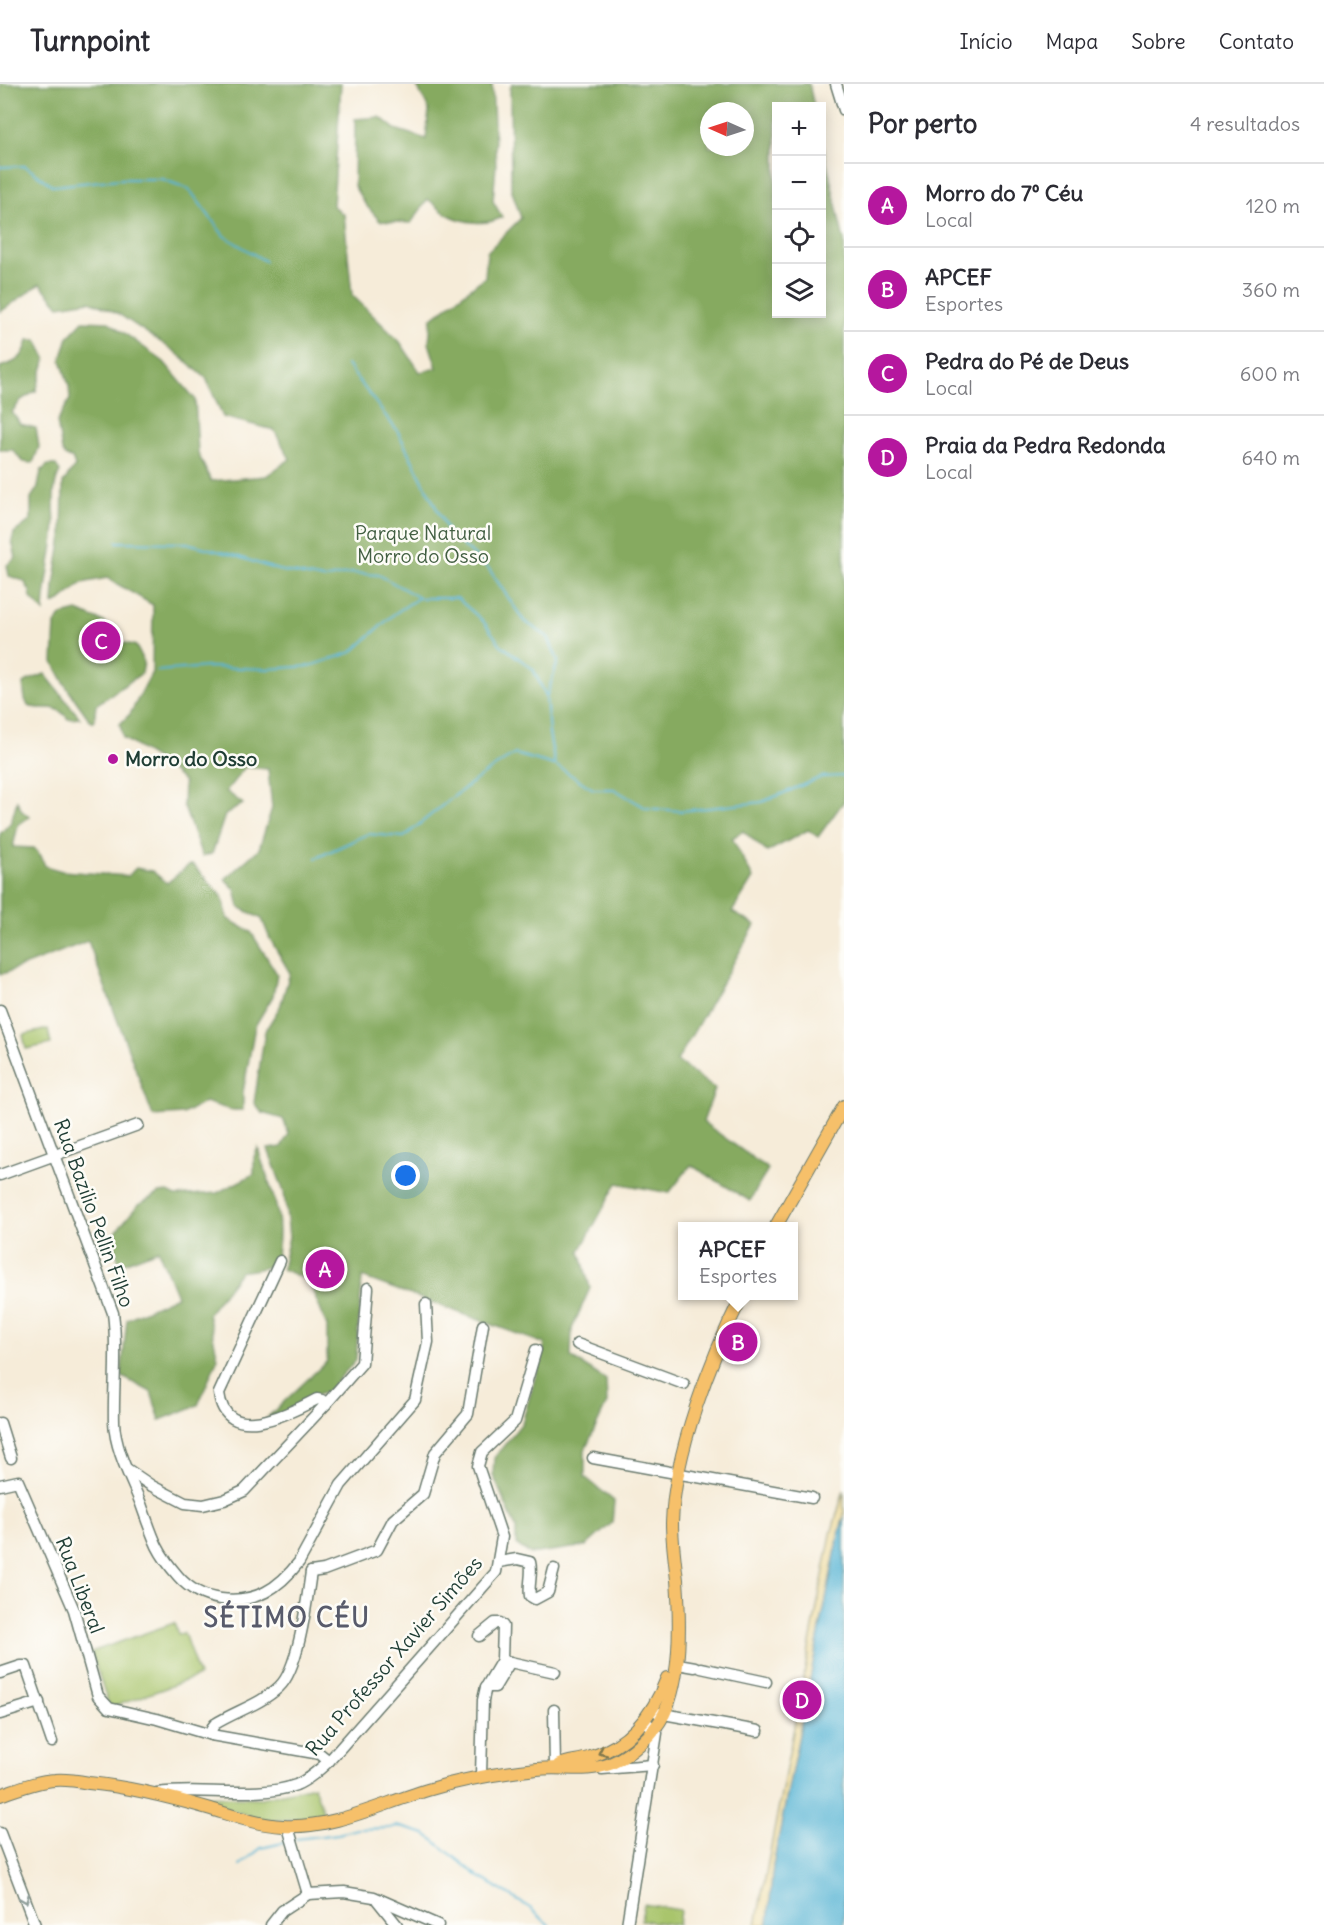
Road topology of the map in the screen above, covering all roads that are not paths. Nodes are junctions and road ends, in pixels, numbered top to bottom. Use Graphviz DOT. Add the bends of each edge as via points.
graph roads {
  1 [pos="836,84"];
  2 [pos="844,110"];
  3 [pos="0,1010"];
  4 [pos="844,1106"];
  5 [pos="138,1125"];
  6 [pos="54,1155"];
  7 [pos="0,1175"];
  8 [pos="779,1222"];
  9 [pos="280,1262"];
  10 [pos="368,1287"];
  11 [pos="740,1300"];
  12 [pos="426,1304"];
  13 [pos="483,1325"];
  14 [pos="577,1344"];
  15 [pos="536,1350"];
  16 [pos="692,1386"];
  17 [pos="326,1404"];
  18 [pos="0,1423"];
  19 [pos="11,1458"];
  20 [pos="593,1458"];
  21 [pos="127,1469"];
  22 [pos="679,1473"];
  23 [pos="0,1485"];
  24 [pos="812,1498"];
  25 [pos="299,1562"];
  26 [pos="499,1562"];
  27 [pos="554,1569"];
  28 [pos="311,1572"];
  29 [pos="479,1636"];
  30 [pos="677,1639"];
  31 [pos="506,1661"];
  32 [pos="678,1664"];
  33 [pos="555,1672"];
  34 [pos="0,1673"];
  35 [pos="766,1682"];
  36 [pos="39,1702"];
  37 [pos="554,1710"];
  38 [pos="664,1713"];
  39 [pos="0,1714"];
  40 [pos="647,1716"];
  41 [pos="655,1729"];
  42 [pos="758,1731"];
  43 [pos="634,1734"];
  44 [pos="211,1735"];
  45 [pos="52,1742"];
  46 [pos="329,1761"];
  47 [pos="623,1763"];
  48 [pos="652,1765"];
  49 [pos="555,1767"];
  50 [pos="481,1775"];
  51 [pos="157,1793"];
  52 [pos="0,1795"];
  53 [pos="288,1829"];
  54 [pos="0,1833"];
  55 [pos="308,1894"];
  56 [pos="374,1897"];
  57 [pos="35,1925"];
  58 [pos="271,1925"];
  59 [pos="397,1925"];
  60 [pos="438,1925"];
  61 [pos="627,1925"];
  1 -- 2 [label="street"];
  3 -- 6 [label="street, Rua Bazilio Pellin Filho"];
  4 -- 8 [label="main road"];
  5 -- 6 [label="street"];
  6 -- 7 [label="street"];
  6 -- 21 [label="street, Rua Bazilio Pellin Filho" via="113,1313 114,1423"];
  9 -- 17 [label="street" via="219,1393 223,1411 246,1423 285,1416 317,1399"];
  10 -- 17 [label="street" via="362,1363"];
  11 -- 16 [label="main road" via="720,1343"];
  12 -- 25 [label="street, Rua Bazilio Pellin Filho" via="428,1342 415,1400 341,1485"];
  13 -- 28 [label="street" via="468,1414 435,1453 423,1494 393,1520 377,1550"];
  14 -- 16 [label="street"];
  15 -- 26 [label="street, Rua Professor Xavier Simões" via="514,1422 482,1452 478,1466 502,1537"];
  16 -- 22 [label="main road"];
  17 -- 21 [label="street" via="244,1491 224,1500 203,1505 185,1503"];
  18 -- 19 [label="street"];
  20 -- 22 [label="street"];
  21 -- 25 [label="street, Rua Bazilio Pellin Filho" via="158,1548 189,1587 209,1597 249,1598 269,1592"];
  22 -- 24 [label="street"];
  22 -- 30 [label="main road" via="672,1526"];
  23 -- 44 [label="street, Rua Liberal" via="18,1481 74,1610 103,1704"];
  25 -- 28 [label="street"];
  26 -- 27 [label="street" via="517,1558 530,1562 528,1588 535,1599 548,1592"];
  26 -- 46 [label="street, Rua Professor Xavier Simões" via="496,1572"];
  28 -- 44 [label="street" via="293,1666 281,1685 262,1700 215,1724"];
  29 -- 31 [label="street" via="500,1623"];
  30 -- 32 [label="main road"];
  30 -- 40 [label="main road" via="669,1675"];
  31 -- 33 [label="street"];
  31 -- 50 [label="street" via="486,1687"];
  32 -- 35 [label="street"];
  32 -- 38 [label="main road"];
  34 -- 36 [label="street" via="26,1666"];
  36 -- 39 [label="street"];
  36 -- 45 [label="street"];
  37 -- 49 [label="street"];
  38 -- 40 [label="street"];
  38 -- 41 [label="main road"];
  38 -- 42 [label="street"];
  40 -- 41 [label="street"];
  40 -- 43 [label="main road"];
  41 -- 47 [label="main road"];
  41 -- 48 [label="street"];
  43 -- 47 [label="main road" via="623,1746"];
  43 -- 49 [label="main road, one-way" via="593,1757"];
  44 -- 46 [label="street" via="320,1754"];
  46 -- 51 [label="street, Rua Professor Xavier Simões" via="295,1785 260,1791"];
  47 -- 48 [label="street"];
  47 -- 49 [label="main road" via="586,1770"];
  48 -- 61 [label="street"];
  49 -- 50 [label="main road"];
  50 -- 53 [label="main road" via="330,1822"];
  51 -- 52 [label="main road" via="57,1779"];
  51 -- 53 [label="main road"];
  53 -- 55 [label="street"];
  54 -- 57 [label="street, one-way"];
  55 -- 56 [label="street" via="344,1892"];
  55 -- 58 [label="street" via="282,1911"];
  56 -- 59 [label="street"];
  56 -- 60 [label="street"];
}
